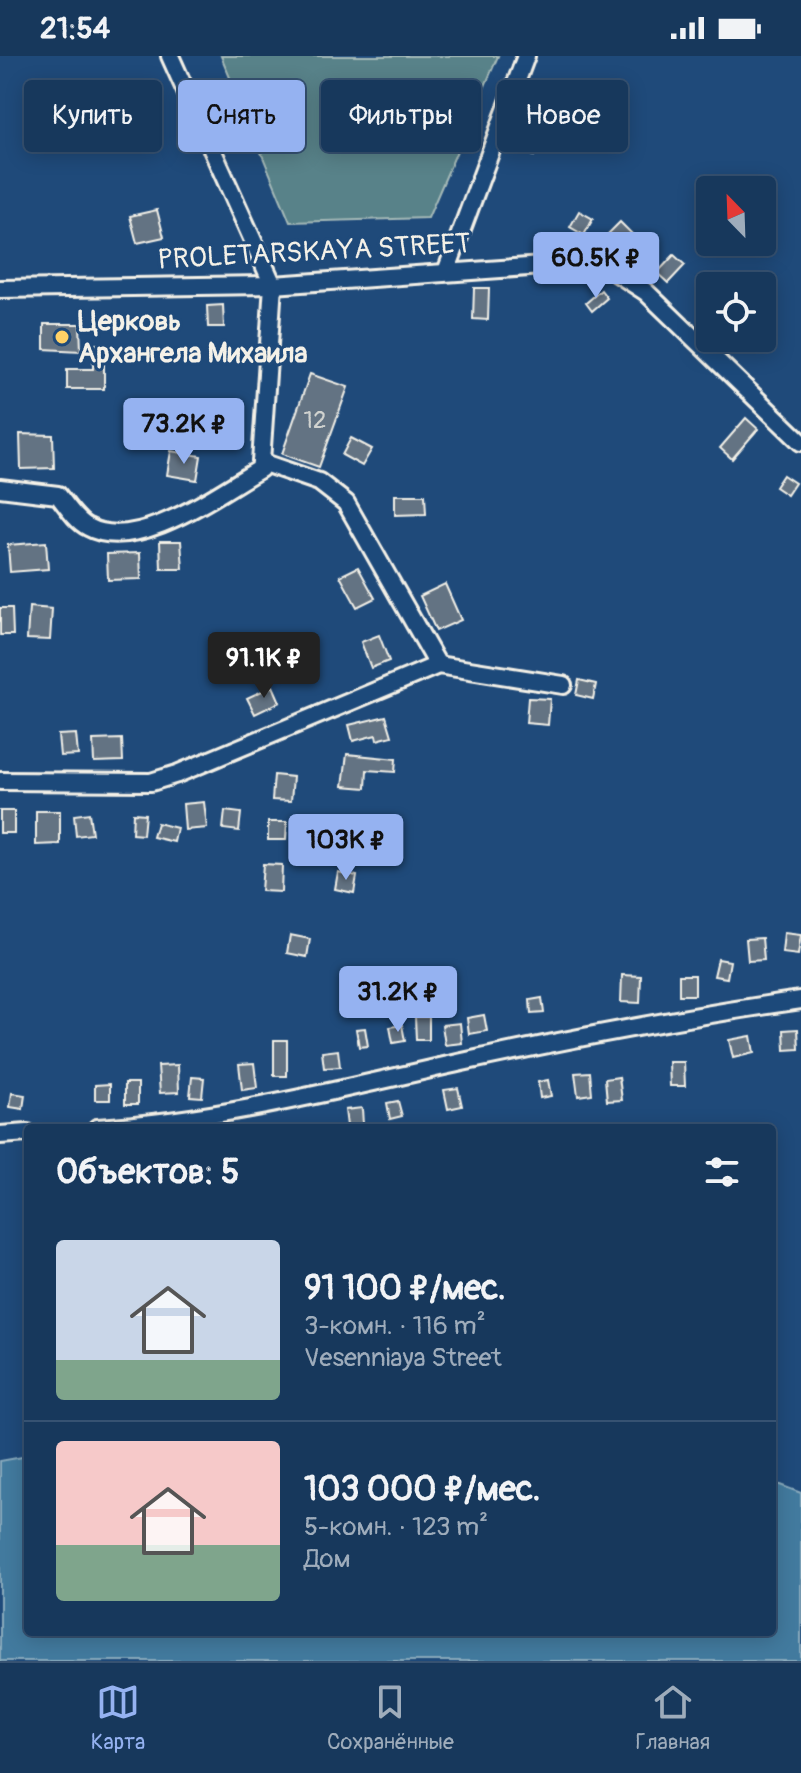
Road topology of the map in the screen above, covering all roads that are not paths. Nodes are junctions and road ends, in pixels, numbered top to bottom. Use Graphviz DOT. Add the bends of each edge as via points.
graph roads {
  1 [pos="170,56"];
  2 [pos="526,56"];
  3 [pos="446,272"];
  4 [pos="273,285"];
  5 [pos="0,289"];
  6 [pos="801,442"];
  7 [pos="261,462"];
  8 [pos="0,488"];
  9 [pos="438,665"];
  10 [pos="563,685"];
  11 [pos="0,781"];
  12 [pos="801,1000"];
  13 [pos="127,1124"];
  14 [pos="24,1133"];
  15 [pos="0,1135"];
  1 -- 4 [label="street"];
  2 -- 3 [label="street"];
  3 -- 4 [label="street, PROLETARSKAYA STREET"];
  3 -- 6 [label="street, PROLETARSKAYA STREET" via="600,262 646,292"];
  4 -- 5 [label="street, PROLETARSKAYA STREET"];
  4 -- 7 [label="street"];
  7 -- 8 [label="street" via="260,469 157,526 120,536 87,527 58,495"];
  7 -- 9 [label="street" via="319,482 346,503"];
  9 -- 10 [label="street"];
  9 -- 11 [label="street" via="151,782"];
  12 -- 13 [label="street" via="680,1018 291,1102"];
  14 -- 15 [label="street"];
}
